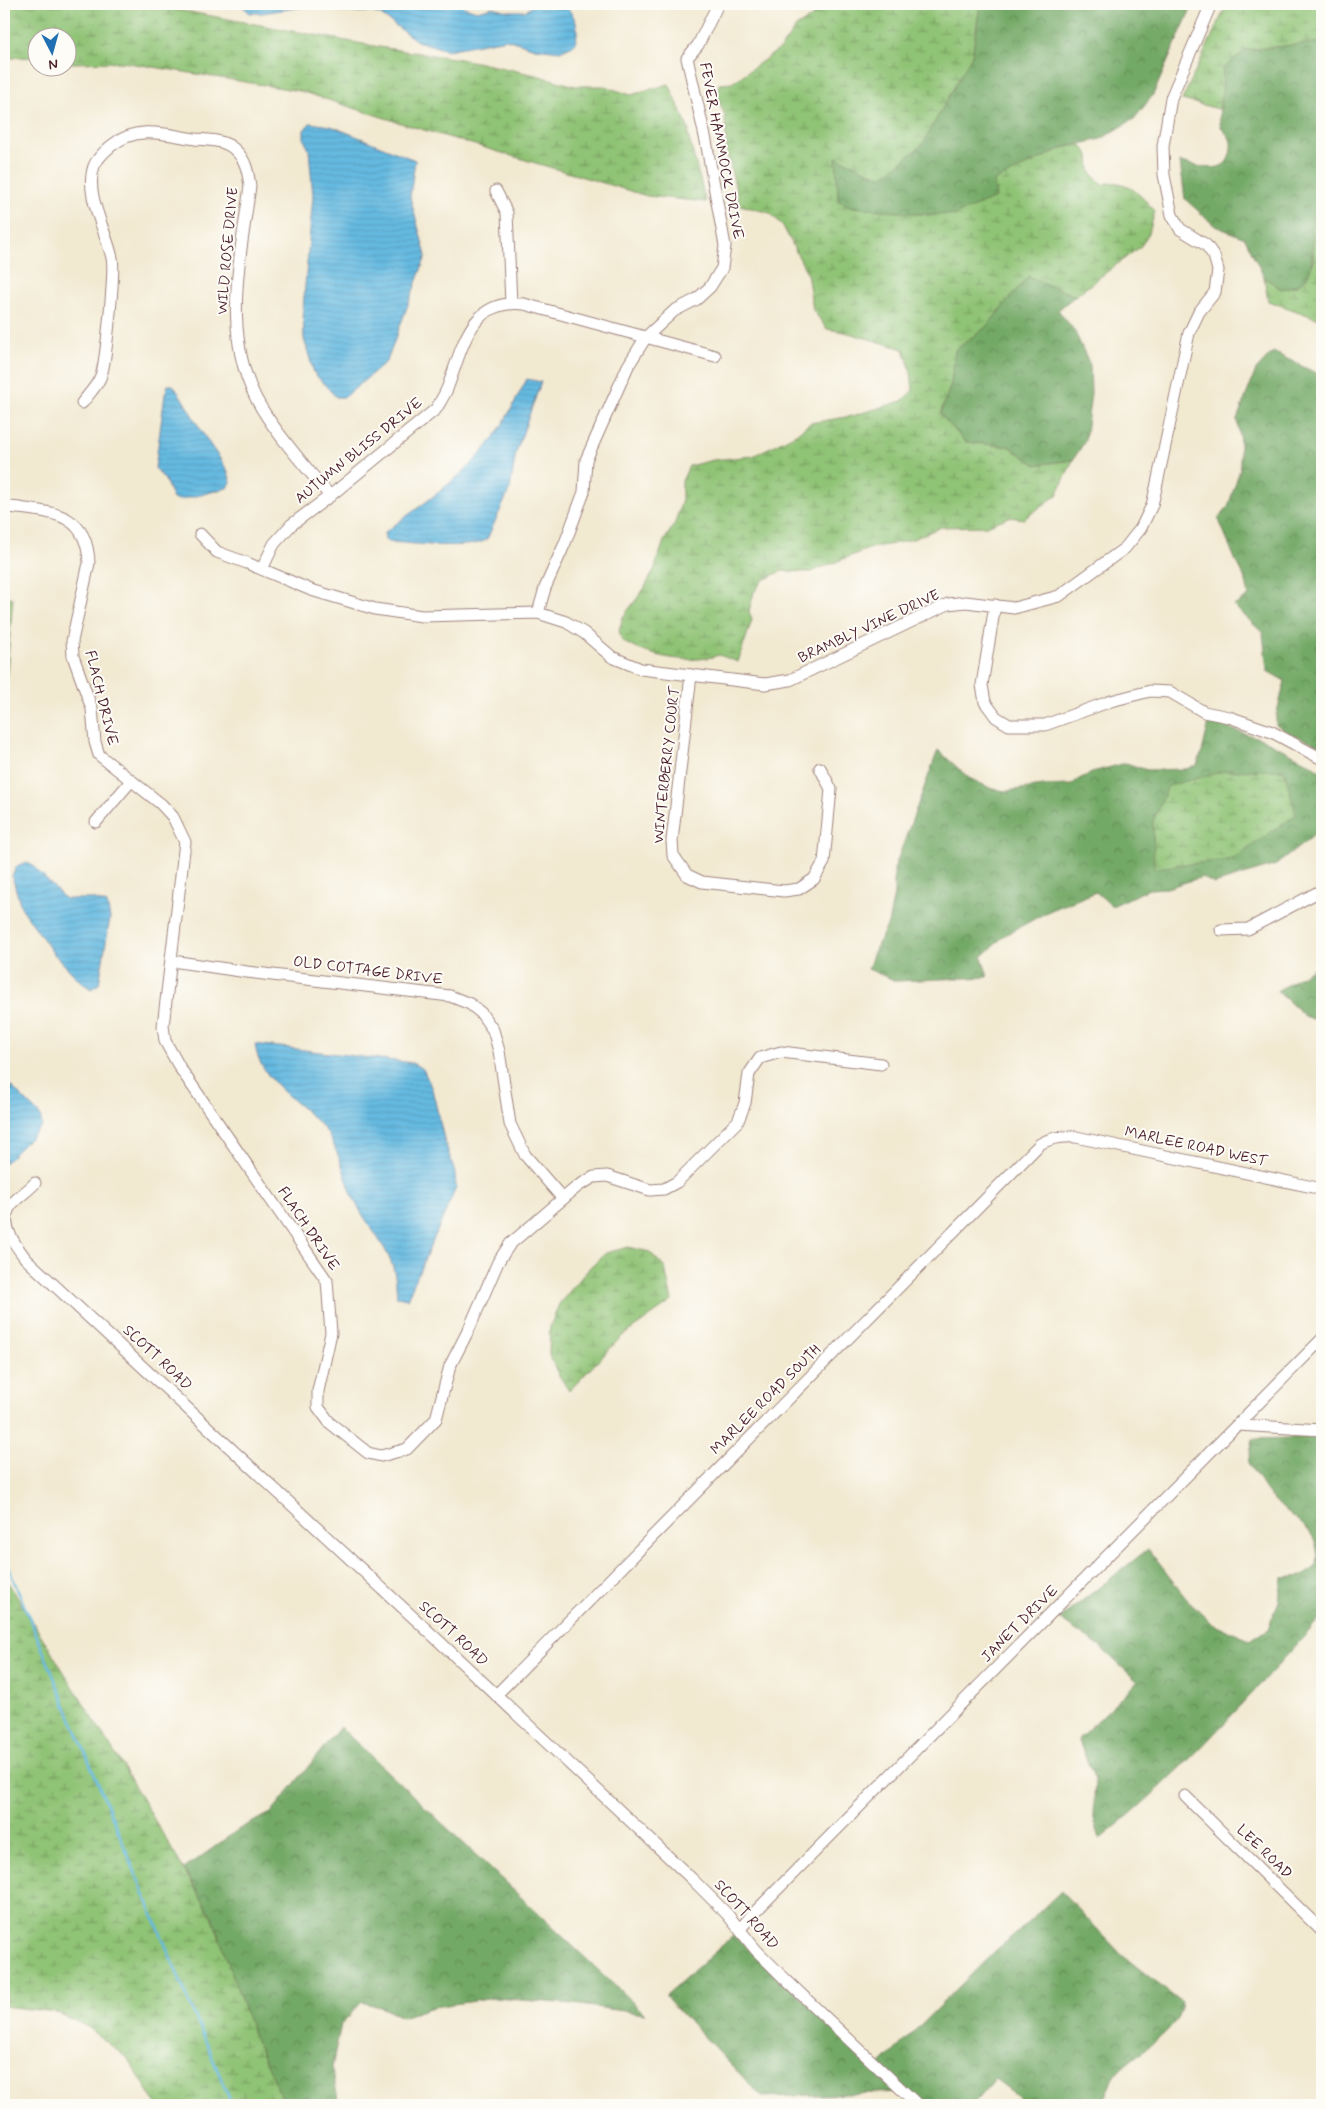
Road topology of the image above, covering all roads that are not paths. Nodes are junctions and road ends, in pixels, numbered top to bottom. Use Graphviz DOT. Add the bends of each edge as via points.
graph roads {
  1 [pos="718,4"];
  2 [pos="1211,4"];
  3 [pos="496,192"];
  4 [pos="511,303"];
  5 [pos="646,337"];
  6 [pos="715,356"];
  7 [pos="82,403"];
  8 [pos="330,496"];
  9 [pos="4,506"];
  10 [pos="200,534"];
  11 [pos="262,569"];
  12 [pos="995,606"];
  13 [pos="538,613"];
  14 [pos="691,675"];
  15 [pos="1322,759"];
  16 [pos="820,768"];
  17 [pos="131,781"];
  18 [pos="96,822"];
  19 [pos="1322,890"];
  20 [pos="1221,930"];
  21 [pos="172,961"];
  22 [pos="881,1064"];
  23 [pos="1063,1136"];
  24 [pos="35,1183"];
  25 [pos="1322,1189"];
  26 [pos="563,1199"];
  27 [pos="1322,1339"];
  28 [pos="1238,1425"];
  29 [pos="1322,1430"];
  30 [pos="496,1695"];
  31 [pos="1185,1796"];
  32 [pos="740,1929"];
  33 [pos="1322,1931"];
  34 [pos="918,2105"];
  1 -- 5 [label="street, FEVER HAMMOCK DRIVE" via="698,44 687,58 725,246 722,268 710,287 674,311"];
  2 -- 12 [label="street, BRAMBLY VINE DRIVE" via="1171,98 1163,146 1164,175 1172,215 1180,229 1206,245 1214,256 1218,284 1199,312 1190,333 1152,505 1141,528 1124,548 1059,596 1014,608"];
  3 -- 4 [label="street" via="507,214"];
  4 -- 5 [label="street, AUTUMN BLISS DRIVE"];
  4 -- 8 [label="street, AUTUMN BLISS DRIVE" via="486,311 473,323 436,409"];
  5 -- 6 [label="street, AUTUMN BLISS DRIVE"];
  5 -- 13 [label="street, FEVER HAMMOCK DRIVE" via="628,366 586,460 584,492"];
  7 -- 8 [label="street, WILD ROSE DRIVE" via="101,377 113,286 113,260 91,187 94,166 105,151 122,137 138,133 222,142 242,156 248,168 250,186 236,294 236,336 243,367 262,408"];
  8 -- 11 [label="street, AUTUMN BLISS DRIVE" via="291,525 274,544"];
  9 -- 17 [label="street, FLACH DRIVE" via="63,515 77,526 84,537 89,563 72,640 73,656 92,709 95,742 100,755"];
  10 -- 11 [label="street, BRAMBLY VINE DRIVE" via="217,552"];
  11 -- 13 [label="street, BRAMBLY VINE DRIVE" via="311,590 375,609 422,616"];
  12 -- 14 [label="street, BRAMBLY VINE DRIVE" via="966,602 948,604 790,680 765,684"];
  12 -- 15 [label="street" via="982,685 985,702 996,717 1009,725 1045,725 1112,701 1150,691 1170,692 1204,712 1272,732"];
  13 -- 14 [label="street, BRAMBLY VINE DRIVE" via="566,622 618,660 641,669"];
  14 -- 16 [label="street, WINTERBERRY COURT" via="672,841 673,855 688,875 702,882 784,891 798,889 814,879 824,862 831,789"];
  17 -- 18 [label="street"];
  17 -- 21 [label="street, FLACH DRIVE" via="174,817 185,842"];
  19 -- 20 [label="street" via="1248,929"];
  21 -- 26 [label="street, OLD COTTAGE DRIVE" via="450,996 470,1004 493,1030 510,1124 525,1155"];
  21 -- 26 [label="street, FLACH DRIVE" via="163,1026 165,1041 180,1068 327,1281 331,1333 318,1390 318,1407 330,1423 368,1453 381,1456 407,1449 436,1419 450,1366 498,1262 510,1244"];
  22 -- 26 [label="street, FLACH DRIVE" via="781,1052 760,1058 749,1074 745,1103 738,1121 677,1182 664,1190 650,1190 622,1179 594,1177"];
  23 -- 25 [label="street, MARLEE ROAD WEST"];
  23 -- 30 [label="street, MARLEE ROAD SOUTH" via="1035,1148"];
  24 -- 30 [label="street, SCOTT ROAD" via="9,1208 6,1220 10,1236 26,1259"];
  27 -- 28 [label="street, JANET DRIVE"];
  28 -- 29 [label="street"];
  28 -- 32 [label="street, JANET DRIVE"];
  30 -- 32 [label="street, SCOTT ROAD" via="692,1879"];
  31 -- 33 [label="street, LEE ROAD"];
  32 -- 34 [label="street, SCOTT ROAD" via="779,1973"];
}
